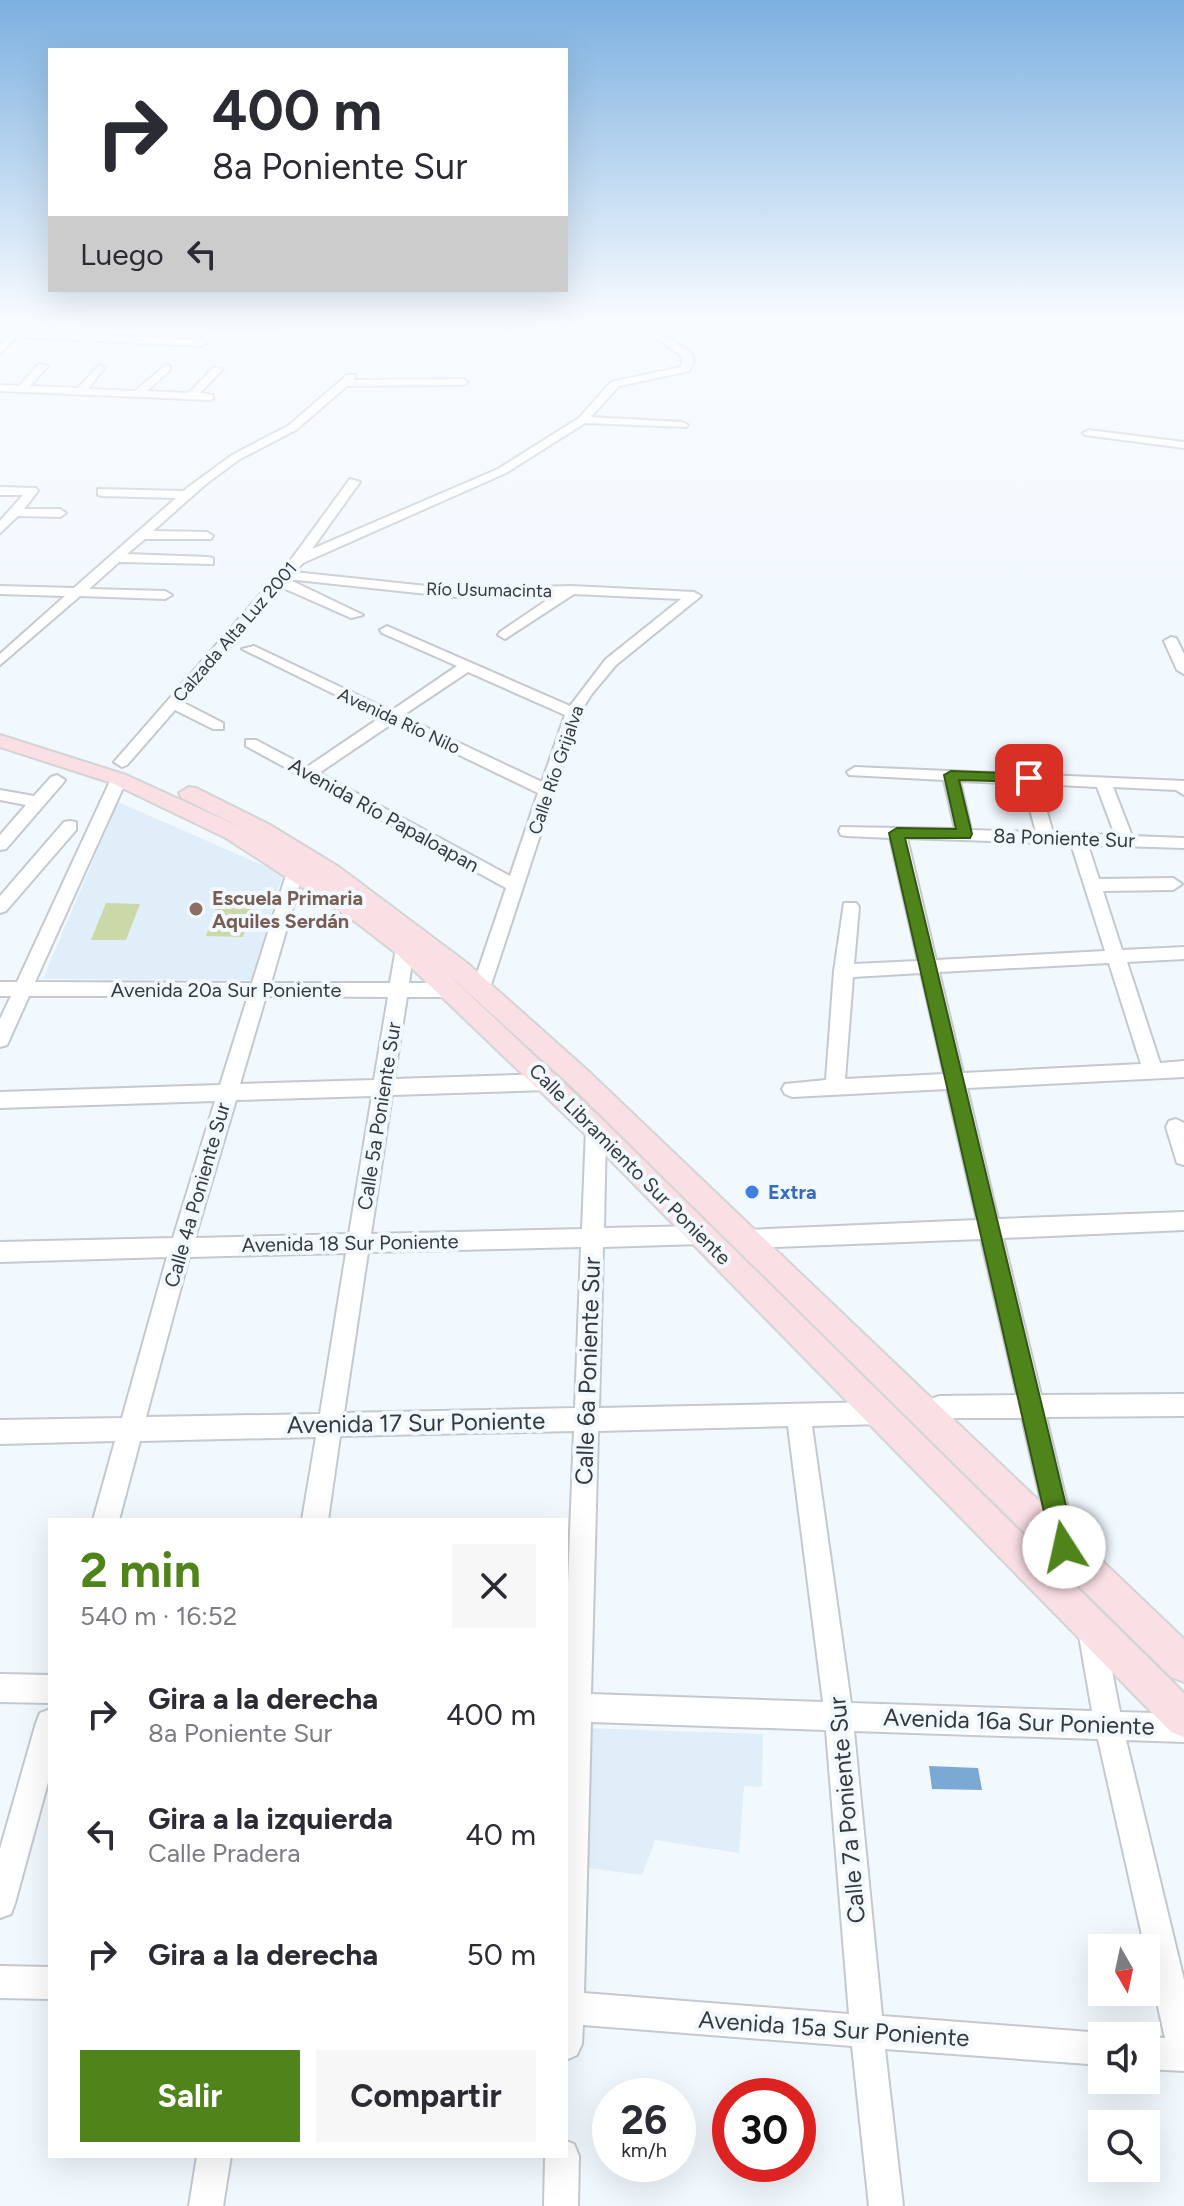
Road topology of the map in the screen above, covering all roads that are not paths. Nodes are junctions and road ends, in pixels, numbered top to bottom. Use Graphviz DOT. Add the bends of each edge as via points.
graph roads {
  1 [pos="293,427"];
  2 [pos="572,427"];
  3 [pos="1089,433"];
  4 [pos="1184,445"];
  5 [pos="354,482"];
  6 [pos="0,491"];
  7 [pos="102,492"];
  8 [pos="187,495"];
  9 [pos="60,513"];
  10 [pos="10,514"];
  11 [pos="0,529"];
  12 [pos="143,535"];
  13 [pos="207,536"];
  14 [pos="117,558"];
  15 [pos="298,560"];
  16 [pos="208,561"];
  17 [pos="282,579"];
  18 [pos="0,590"];
  19 [pos="571,590"];
  20 [pos="77,593"];
  21 [pos="165,595"];
  22 [pos="694,596"];
  23 [pos="356,615"];
  24 [pos="387,630"];
  25 [pos="505,635"];
  26 [pos="1171,641"];
  27 [pos="249,649"];
  28 [pos="0,661"];
  29 [pos="467,666"];
  30 [pos="1184,668"];
  31 [pos="173,703"];
  32 [pos="573,713"];
  33 [pos="389,717"];
  34 [pos="0,725"];
  35 [pos="218,726"];
  36 [pos="0,741"];
  37 [pos="251,743"];
  38 [pos="121,771"];
  39 [pos="855,772"];
  40 [pos="308,773"];
  41 [pos="951,775"];
  42 [pos="1029,778"];
  43 [pos="57,780"];
  44 [pos="1103,781"];
  45 [pos="1184,790"];
  46 [pos="548,791"];
  47 [pos="0,795"];
  48 [pos="37,802"];
  49 [pos="70,826"];
  50 [pos="847,831"];
  51 [pos="897,833"];
  52 [pos="964,834"];
  53 [pos="1046,837"];
  54 [pos="1077,838"];
  55 [pos="1125,839"];
  56 [pos="1184,843"];
  57 [pos="0,845"];
  58 [pos="295,872"];
  59 [pos="1173,884"];
  60 [pos="1091,885"];
  61 [pos="516,886"];
  62 [pos="0,907"];
  63 [pos="850,907"];
  64 [pos="405,948"];
  65 [pos="1184,953"];
  66 [pos="1117,956"];
  67 [pos="928,966"];
  68 [pos="843,971"];
  69 [pos="481,988"];
  70 [pos="0,989"];
  71 [pos="21,989"];
  72 [pos="259,990"];
  73 [pos="399,990"];
  74 [pos="452,990"];
  75 [pos="0,1040"];
  76 [pos="1184,1069"];
  77 [pos="1153,1071"];
  78 [pos="953,1081"];
  79 [pos="549,1082"];
  80 [pos="835,1086"];
  81 [pos="383,1088"];
  82 [pos="792,1089"];
  83 [pos="226,1093"];
  84 [pos="0,1100"];
  85 [pos="1176,1127"];
  86 [pos="596,1129"];
  87 [pos="1184,1157"];
  88 [pos="1184,1221"];
  89 [pos="988,1231"];
  90 [pos="700,1235"];
  91 [pos="592,1237"];
  92 [pos="746,1239"];
  93 [pos="359,1243"];
  94 [pos="181,1247"];
  95 [pos="0,1252"];
  96 [pos="1184,1405"];
  97 [pos="1033,1406"];
  98 [pos="925,1411"];
  99 [pos="879,1413"];
  100 [pos="798,1414"];
  101 [pos="586,1419"];
  102 [pos="330,1425"];
  103 [pos="131,1429"];
  104 [pos="0,1432"];
  105 [pos="107,1518"];
  106 [pos="315,1518"];
  107 [pos="1064,1547"];
  108 [pos="1090,1624"];
  109 [pos="1184,1664"];
  110 [pos="0,1688"];
  111 [pos="48,1689"];
  112 [pos="572,1707"];
  113 [pos="839,1716"];
  114 [pos="1182,1717"];
  115 [pos="1109,1727"];
  116 [pos="48,1730"];
  117 [pos="0,1903"];
  118 [pos="568,1948"];
  119 [pos="0,1982"];
  120 [pos="48,1983"];
  121 [pos="568,2008"];
  122 [pos="867,2032"];
  123 [pos="1088,2048"];
  124 [pos="1184,2048"];
  125 [pos="1160,2054"];
  126 [pos="1184,2055"];
  127 [pos="214,2158"];
  128 [pos="562,2158"];
  129 [pos="206,2206"];
  130 [pos="561,2206"];
  131 [pos="886,2206"];
  1 -- 8 [label="street" via="236,457"];
  2 -- 15 [label="street, Calzada Alta Luz 2001" via="471,486"];
  3 -- 4 [label="street"];
  5 -- 15 [label="street"];
  6 -- 10 [label="street" via="32,491"];
  7 -- 8 [label="street"];
  8 -- 12 [label="street"];
  9 -- 10 [label="street"];
  10 -- 11 [label="street"];
  12 -- 13 [label="street"];
  12 -- 14 [label="street"];
  14 -- 16 [label="street"];
  14 -- 20 [label="street"];
  15 -- 17 [label="street, Calzada Alta Luz 2001"];
  17 -- 19 [label="street, Río Usumacinta" via="446,593"];
  17 -- 23 [label="street"];
  17 -- 31 [label="street, Calzada Alta Luz 2001"];
  18 -- 20 [label="street"];
  19 -- 22 [label="street, Río Usumacinta"];
  19 -- 25 [label="street"];
  20 -- 21 [label="street"];
  20 -- 28 [label="street"];
  22 -- 32 [label="street, Calle Río Grijalva" via="607,663"];
  24 -- 29 [label="street"];
  26 -- 30 [label="street"];
  27 -- 33 [label="street, Avenida Río Nilo"];
  29 -- 32 [label="street"];
  29 -- 33 [label="street"];
  31 -- 35 [label="street"];
  31 -- 38 [label="street, Calzada Alta Luz 2001"];
  32 -- 46 [label="street, Calle Río Grijalva"];
  33 -- 40 [label="street"];
  33 -- 46 [label="street, Avenida Río Nilo"];
  34 -- 38 [label="main road, Calle Libramiento Sur Poniente"];
  36 -- 38 [label="main road, Calle Libramiento Sur Poniente"];
  37 -- 40 [label="street, Avenida Río Papaloapan"];
  38 -- 58 [label="main road, Calle Libramiento Sur Poniente"];
  38 -- 69 [label="main road, Calle Libramiento Sur Poniente" via="246,818 350,882"];
  38 -- 71 [label="street, Calzada Alta Luz 2001"];
  39 -- 41 [label="street"];
  40 -- 61 [label="street, Avenida Río Papaloapan"];
  41 -- 42 [label="street"];
  41 -- 52 [label="street"];
  42 -- 44 [label="street"];
  42 -- 53 [label="street"];
  43 -- 48 [label="street"];
  44 -- 45 [label="street" via="1182,785"];
  44 -- 55 [label="street"];
  46 -- 61 [label="street, Calle Río Grijalva"];
  47 -- 48 [label="street"];
  48 -- 57 [label="street"];
  49 -- 62 [label="street"];
  50 -- 51 [label="street, 8a Poniente Sur"];
  51 -- 52 [label="street, 8a Poniente Sur"];
  51 -- 67 [label="street"];
  52 -- 53 [label="street, 8a Poniente Sur"];
  53 -- 54 [label="street, 8a Poniente Sur"];
  54 -- 55 [label="street, 8a Poniente Sur"];
  54 -- 60 [label="street"];
  55 -- 56 [label="street, 8a Poniente Sur"];
  58 -- 64 [label="main road, Calle Libramiento Sur Poniente"];
  58 -- 72 [label="street, Calle 4a Poniente Sur"];
  59 -- 60 [label="street"];
  60 -- 66 [label="street"];
  61 -- 69 [label="street, Calle Río Grijalva"];
  63 -- 68 [label="street"];
  64 -- 73 [label="street, Calle 5a Poniente Sur"];
  64 -- 74 [label="main road, Calle Libramiento Sur Poniente"];
  65 -- 66 [label="street"];
  66 -- 67 [label="street"];
  66 -- 77 [label="street"];
  67 -- 68 [label="street"];
  67 -- 78 [label="street"];
  68 -- 80 [label="street"];
  69 -- 92 [label="main road, Calle Libramiento Sur Poniente"];
  70 -- 71 [label="street, Avenida 20a Sur Poniente"];
  71 -- 72 [label="street, Avenida 20a Sur Poniente"];
  71 -- 75 [label="street, Calzada Alta Luz 2001"];
  72 -- 73 [label="street, Avenida 20a Sur Poniente"];
  72 -- 83 [label="street, Calle 4a Poniente Sur"];
  73 -- 74 [label="street, Avenida 20a Sur Poniente"];
  73 -- 81 [label="street, Calle 5a Poniente Sur"];
  74 -- 79 [label="main road, Calle Libramiento Sur Poniente"];
  76 -- 77 [label="street"];
  77 -- 78 [label="street"];
  78 -- 80 [label="street"];
  78 -- 89 [label="street"];
  79 -- 81 [label="street"];
  79 -- 86 [label="main road, Calle Libramiento Sur Poniente"];
  80 -- 82 [label="street"];
  81 -- 83 [label="street"];
  81 -- 93 [label="street, Calle 5a Poniente Sur"];
  83 -- 84 [label="street"];
  83 -- 94 [label="street, Calle 4a Poniente Sur"];
  85 -- 87 [label="street"];
  86 -- 90 [label="main road, Calle Libramiento Sur Poniente"];
  86 -- 91 [label="street, Calle 6a Poniente Sur"];
  88 -- 89 [label="street"];
  89 -- 92 [label="street"];
  89 -- 97 [label="street"];
  90 -- 91 [label="street, Avenida 18 Sur Poniente"];
  90 -- 99 [label="main road, Calle Libramiento Sur Poniente"];
  91 -- 93 [label="street, Avenida 18 Sur Poniente"];
  91 -- 101 [label="street, Calle 6a Poniente Sur"];
  92 -- 98 [label="main road, Calle Libramiento Sur Poniente"];
  93 -- 94 [label="street, Avenida 18 Sur Poniente"];
  93 -- 102 [label="street, Calle 5a Poniente Sur"];
  94 -- 95 [label="street, Avenida 18 Sur Poniente"];
  94 -- 103 [label="street, Calle 4a Poniente Sur"];
  96 -- 97 [label="street"];
  97 -- 98 [label="street"];
  97 -- 107 [label="street"];
  98 -- 107 [label="main road, Calle Libramiento Sur Poniente"];
  99 -- 100 [label="street, Avenida 17 Sur Poniente"];
  99 -- 108 [label="main road, Calle Libramiento Sur Poniente"];
  100 -- 101 [label="street, Avenida 17 Sur Poniente"];
  100 -- 113 [label="street, Calle 7a Poniente Sur"];
  101 -- 102 [label="street, Avenida 17 Sur Poniente"];
  101 -- 112 [label="street, Calle 6a Poniente Sur"];
  102 -- 103 [label="street, Avenida 17 Sur Poniente"];
  102 -- 106 [label="street, Calle 5a Poniente Sur"];
  103 -- 104 [label="street, Avenida 17 Sur Poniente"];
  103 -- 105 [label="street, Calle 4a Poniente Sur"];
  107 -- 109 [label="main road, Calle Libramiento Sur Poniente"];
  108 -- 114 [label="main road, Calle Libramiento Sur Poniente"];
  108 -- 115 [label="street"];
  110 -- 111 [label="street"];
  112 -- 113 [label="street, Avenida 16a Sur Poniente"];
  112 -- 118 [label="street, Calle 6a Poniente Sur"];
  113 -- 115 [label="street, Avenida 16a Sur Poniente"];
  113 -- 122 [label="street, Calle 7a Poniente Sur"];
  114 -- 115 [label="street, Avenida 16a Sur Poniente"];
  115 -- 124 [label="street"];
  116 -- 117 [label="street"];
  119 -- 120 [label="street"];
  121 -- 122 [label="street, Avenida 15a Sur Poniente"];
  122 -- 123 [label="street, Avenida 15a Sur Poniente"];
  122 -- 131 [label="street, Calle 7a Poniente Sur"];
  125 -- 126 [label="street"];
  127 -- 129 [label="street"];
  128 -- 130 [label="street"];
}
